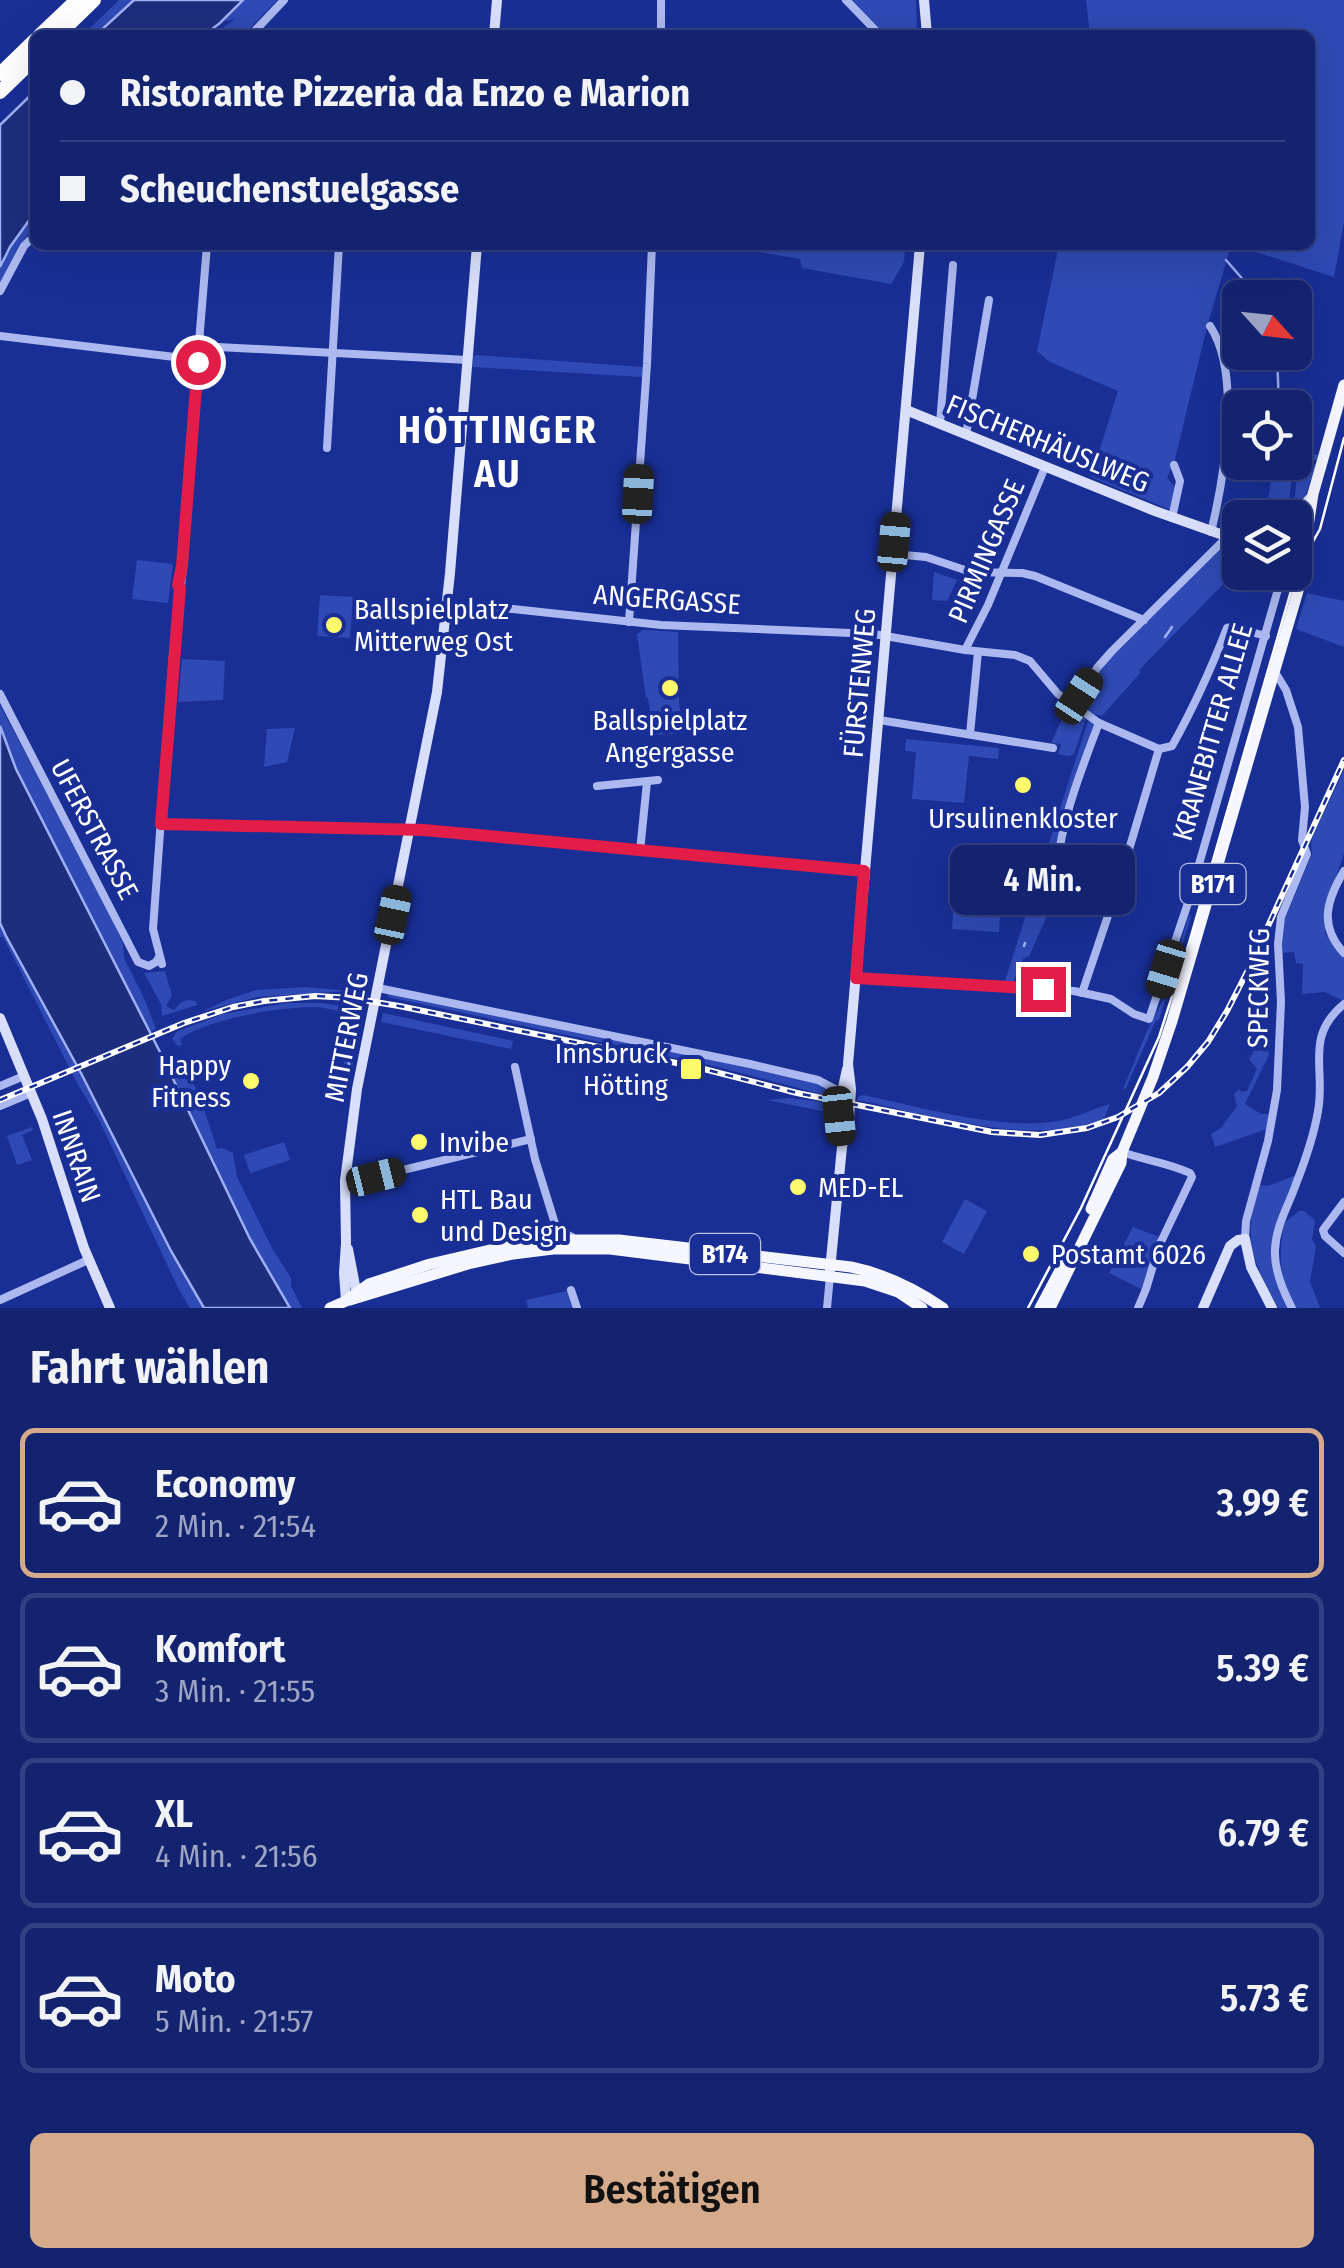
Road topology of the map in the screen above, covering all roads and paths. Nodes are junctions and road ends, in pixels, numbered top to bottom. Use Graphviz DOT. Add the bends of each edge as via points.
graph roads {
  1 [pos="77,0"];
  2 [pos="94,0"];
  3 [pos="284,0"];
  4 [pos="497,0"];
  5 [pos="661,0"];
  6 [pos="846,0"];
  7 [pos="924,0"];
  8 [pos="46,30"];
  9 [pos="63,30"];
  10 [pos="256,30"];
  11 [pos="494,30"];
  12 [pos="661,30"];
  13 [pos="875,30"];
  14 [pos="927,30"];
  15 [pos="30,46"];
  16 [pos="18,57"];
  17 [pos="30,63"];
  18 [pos="0,66"];
  19 [pos="0,74"];
  20 [pos="0,92"];
  21 [pos="30,240"];
  22 [pos="207,250"];
  23 [pos="338,250"];
  24 [pos="477,250"];
  25 [pos="652,250"];
  26 [pos="920,250"];
  27 [pos="953,265"];
  28 [pos="0,291"];
  29 [pos="989,300"];
  30 [pos="1210,326"];
  31 [pos="0,336"];
  32 [pos="199,346"];
  33 [pos="333,352"];
  34 [pos="198,356"];
  35 [pos="468,360"];
  36 [pos="1344,387"];
  37 [pos="906,410"];
  38 [pos="940,423"];
  39 [pos="966,435"];
  40 [pos="327,448"];
  41 [pos="1174,464"];
  42 [pos="1046,467"];
  43 [pos="1314,494"];
  44 [pos="1309,500"];
  45 [pos="1312,502"];
  46 [pos="1172,518"];
  47 [pos="1211,532"];
  48 [pos="1222,536"];
  49 [pos="1222,542"];
  50 [pos="893,554"];
  51 [pos="1002,572"];
  52 [pos="1279,590"];
  53 [pos="1298,590"];
  54 [pos="446,602"];
  55 [pos="1144,620"];
  56 [pos="628,622"];
  57 [pos="886,636"];
  58 [pos="1266,636"];
  59 [pos="965,650"];
  60 [pos="978,652"];
  61 [pos="1274,672"];
  62 [pos="0,694"];
  63 [pos="1075,704"];
  64 [pos="879,720"];
  65 [pos="1099,723"];
  66 [pos="970,734"];
  67 [pos="1053,748"];
  68 [pos="1159,749"];
  69 [pos="658,780"];
  70 [pos="647,782"];
  71 [pos="597,786"];
  72 [pos="161,824"];
  73 [pos="409,830"];
  74 [pos="640,851"];
  75 [pos="864,871"];
  76 [pos="1344,872"];
  77 [pos="1113,902"];
  78 [pos="1344,954"];
  79 [pos="856,978"];
  80 [pos="378,988"];
  81 [pos="1082,992"];
  82 [pos="1344,1004"];
  83 [pos="0,1018"];
  84 [pos="848,1064"];
  85 [pos="515,1067"];
  86 [pos="24,1076"];
  87 [pos="0,1086"];
  88 [pos="841,1092"];
  89 [pos="31,1093"];
  90 [pos="0,1106"];
  91 [pos="531,1139"];
  92 [pos="842,1147"];
  93 [pos="1122,1152"];
  94 [pos="345,1184"];
  95 [pos="1344,1202"];
  96 [pos="576,1239"];
  97 [pos="1244,1240"];
  98 [pos="1344,1254"];
  99 [pos="88,1260"];
  100 [pos="830,1270"];
  101 [pos="571,1290"];
  102 [pos="0,1300"];
  103 [pos="353,1302"];
  104 [pos="110,1308"];
  105 [pos="330,1308"];
  106 [pos="576,1308"];
  107 [pos="827,1308"];
  108 [pos="922,1308"];
  109 [pos="943,1308"];
  110 [pos="1040,1308"];
  111 [pos="1050,1308"];
  112 [pos="1138,1308"];
  113 [pos="1203,1308"];
  114 [pos="1272,1308"];
  115 [pos="1292,1308"];
  1 -- 8 [label="highway"];
  2 -- 9 [label="highway"];
  3 -- 10 [label="street"];
  4 -- 11 [label="street"];
  5 -- 12 [label="street"];
  6 -- 13 [label="street"];
  7 -- 14 [label="street"];
  15 -- 16 [label="highway"];
  16 -- 18 [label="highway"];
  16 -- 19 [label="highway"];
  17 -- 20 [label="highway"];
  21 -- 28 [label="street"];
  22 -- 32 [label="street"];
  23 -- 33 [label="street"];
  24 -- 35 [label="street, MITTERWEG"];
  25 -- 56 [label="street"];
  26 -- 37 [label="street, FÜRSTENWEG"];
  27 -- 38 [label="street"];
  29 -- 39 [label="street"];
  30 -- 47 [label="street" via="1223,351 1228,402"];
  31 -- 34 [label="street"];
  32 -- 33 [label="street"];
  32 -- 34 [label="street"];
  33 -- 35 [label="street"];
  33 -- 40 [label="street"];
  34 -- 72 [label="street"];
  35 -- 54 [label="street, MITTERWEG"];
  36 -- 43 [label="main road, KRANEBITTER ALLEE / B171"];
  37 -- 38 [label="street, FISCHERHÄUSLWEG"];
  37 -- 50 [label="street, FÜRSTENWEG"];
  38 -- 39 [label="street, FISCHERHÄUSLWEG"];
  39 -- 42 [label="street, FISCHERHÄUSLWEG"];
  41 -- 46 [label="street, FISCHERHÄUSLWEG" via="1180,481"];
  42 -- 46 [label="street, FISCHERHÄUSLWEG"];
  42 -- 51 [label="street, PIRMINGASSE"];
  43 -- 44 [label="street"];
  43 -- 45 [label="main road, KRANEBITTER ALLEE / B171"];
  46 -- 47 [label="street, FISCHERHÄUSLWEG"];
  47 -- 48 [label="street, FISCHERHÄUSLWEG"];
  49 -- 55 [label="street"];
  50 -- 51 [label="street" via="971,572"];
  50 -- 57 [label="street, FÜRSTENWEG"];
  51 -- 55 [label="street" via="1035,576"];
  51 -- 59 [label="street, PIRMINGASSE"];
  52 -- 58 [label="street, KRANEBITTER ALLEE"];
  53 -- 61 [label="main road, KRANEBITTER ALLEE / B171"];
  54 -- 56 [label="street, ANGERGASSE"];
  54 -- 73 [label="street, MITTERWEG" via="437,692"];
  55 -- 63 [label="street" via="1097,668"];
  56 -- 57 [label="street, ANGERGASSE"];
  57 -- 59 [label="street, ANGERGASSE"];
  57 -- 64 [label="street, FÜRSTENWEG"];
  58 -- 68 [label="street" via="1227,628 1179,733 1170,747"];
  58 -- 81 [label="street, KRANEBITTER ALLEE" via="1148,1020"];
  59 -- 60 [label="street, ANGERGASSE"];
  60 -- 63 [label="street, ANGERGASSE" via="1021,656"];
  60 -- 66 [label="street"];
  61 -- 93 [label="main road, KRANEBITTER ALLEE / B171" via="1168,1034"];
  61 -- 97 [label="street, SPECKWEG" via="1298,727 1308,854 1281,917 1278,1090"];
  62 -- 72 [label="street, UFERSTRASSE" via="138,962 149,966 160,961 152,929"];
  63 -- 65 [label="street, ANGERGASSE"];
  64 -- 66 [label="street"];
  64 -- 75 [label="street, FÜRSTENWEG"];
  65 -- 68 [label="street, ANGERGASSE"];
  65 -- 77 [label="street" via="1066,819 1056,882"];
  66 -- 67 [label="street"];
  68 -- 77 [label="street"];
  69 -- 70 [label="street"];
  70 -- 71 [label="street"];
  70 -- 74 [label="street"];
  72 -- 73 [label="street"];
  73 -- 74 [label="street"];
  73 -- 80 [label="street, MITTERWEG"];
  74 -- 75 [label="street"];
  75 -- 79 [label="street, FÜRSTENWEG"];
  76 -- 78 [label="street" via="1328,925"];
  77 -- 81 [label="street"];
  79 -- 81 [label="street"];
  79 -- 84 [label="street, FÜRSTENWEG"];
  80 -- 88 [label="street" via="750,1064"];
  80 -- 94 [label="street, MITTERWEG"];
  82 -- 115 [label="street" via="1324,1028 1318,1109 1276,1238 1276,1264"];
  83 -- 86 [label="street, INNRAIN"];
  84 -- 88 [label="street, FÜRSTENWEG"];
  84 -- 92 [label="street, FÜRSTENWEG"];
  85 -- 91 [label="street"];
  86 -- 87 [label="street"];
  86 -- 89 [label="street, INNRAIN"];
  88 -- 92 [label="street, FÜRSTENWEG"];
  89 -- 90 [label="street"];
  89 -- 99 [label="street, INNRAIN"];
  91 -- 94 [label="street"];
  91 -- 96 [label="street" via="556,1227"];
  92 -- 100 [label="street, FÜRSTENWEG"];
  93 -- 110 [label="main road, B171"];
  93 -- 111 [label="main road, B171"];
  93 -- 112 [label="street" via="1192,1177"];
  94 -- 103 [label="street, MITTERWEG" via="344,1270"];
  95 -- 98 [label="street" via="1324,1230"];
  96 -- 100 [label="main road, B174"];
  96 -- 103 [label="main road, B174" via="448,1260 374,1282"];
  97 -- 113 [label="street" via="1230,1246"];
  97 -- 114 [label="street"];
  99 -- 102 [label="street"];
  99 -- 104 [label="street, INNRAIN"];
  100 -- 103 [label="main road, B174" via="610,1248 553,1249 468,1264"];
  100 -- 107 [label="street, FÜRSTENWEG"];
  100 -- 108 [label="main road, B174" via="884,1286"];
  100 -- 109 [label="main road, B174" via="880,1274"];
  101 -- 106 [label="street"];
  103 -- 105 [label="main road, B174"];
}
